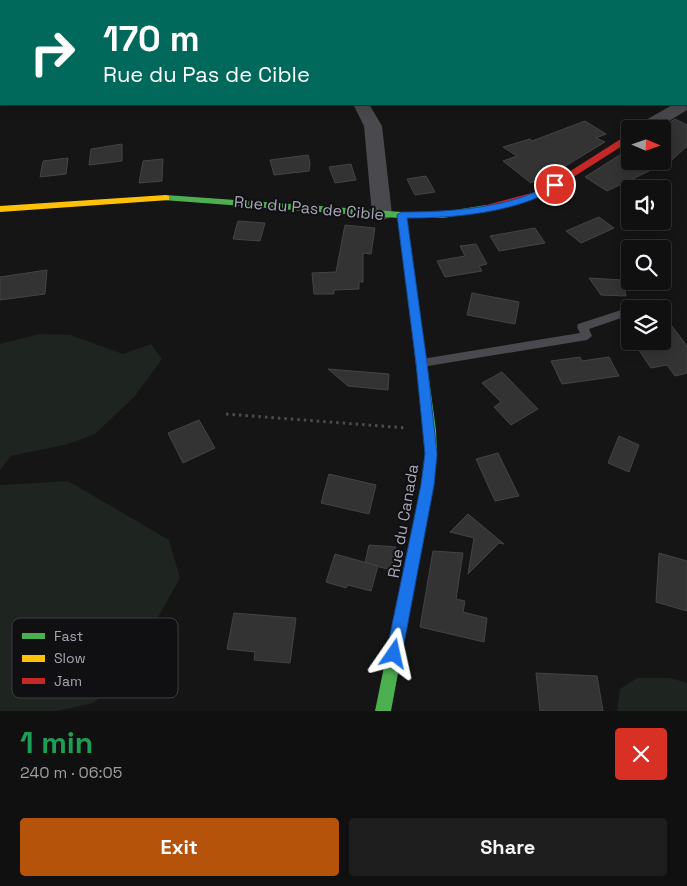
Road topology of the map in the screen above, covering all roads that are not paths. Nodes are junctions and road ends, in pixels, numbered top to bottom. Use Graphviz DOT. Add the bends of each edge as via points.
graph roads {
  1 [pos="362,105"];
  2 [pos="683,105"];
  3 [pos="658,120"];
  4 [pos="621,144"];
  5 [pos="0,210"];
  6 [pos="382,214"];
  7 [pos="402,215"];
  8 [pos="621,314"];
  9 [pos="422,363"];
  10 [pos="383,711"];
  1 -- 6 [label="street" via="373,126"];
  2 -- 3 [label="street"];
  4 -- 7 [label="street, Rue du Pas de Cible" via="542,193 443,215"];
  5 -- 6 [label="street, Rue du Pas de Cible" via="156,198"];
  6 -- 7 [label="street, Rue du Pas de Cible"];
  7 -- 9 [label="street, Rue du Canada"];
  8 -- 9 [label="lane" via="582,327 587,336"];
  9 -- 10 [label="street, Rue du Canada" via="431,454"];
}
